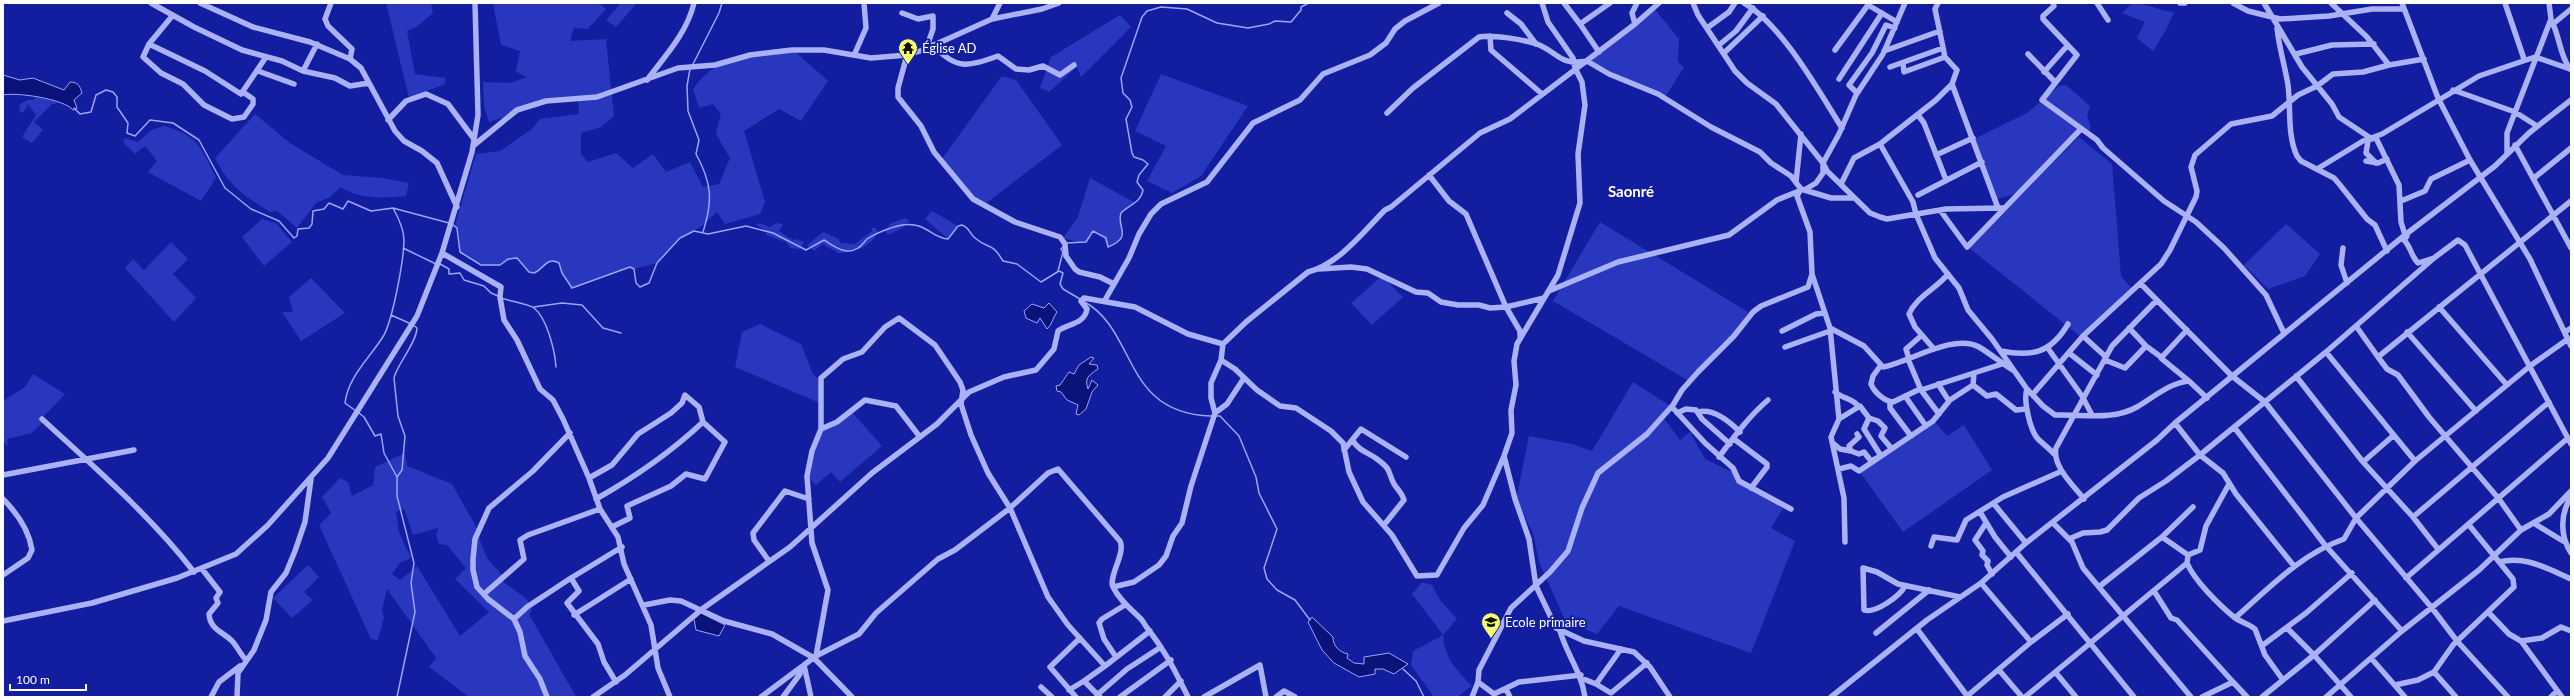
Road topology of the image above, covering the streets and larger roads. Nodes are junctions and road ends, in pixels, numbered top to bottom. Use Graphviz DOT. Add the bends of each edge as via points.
graph roads {
  1 [pos="151,3"];
  2 [pos="200,3"];
  3 [pos="331,3"];
  4 [pos="475,3"];
  5 [pos="694,3"];
  6 [pos="864,3"];
  7 [pos="1000,3"];
  8 [pos="1059,3"];
  9 [pos="1439,3"];
  10 [pos="1542,3"];
  11 [pos="1564,3"];
  12 [pos="1610,3"];
  13 [pos="1637,3"];
  14 [pos="1659,3"];
  15 [pos="1693,3"];
  16 [pos="1735,3"];
  17 [pos="1744,3"];
  18 [pos="1906,3"];
  19 [pos="1938,3"];
  20 [pos="2053,3"];
  21 [pos="2097,3"];
  22 [pos="2180,3"];
  23 [pos="2185,3"];
  24 [pos="2233,3"];
  25 [pos="2264,3"];
  26 [pos="2331,3"];
  27 [pos="2505,3"];
  28 [pos="2549,3"];
  29 [pos="2243,5"];
  30 [pos="2403,6"];
  31 [pos="1753,8"];
  32 [pos="2571,9"];
  33 [pos="902,13"];
  34 [pos="1507,13"];
  35 [pos="1882,13"];
  36 [pos="2343,14"];
  37 [pos="173,15"];
  38 [pos="1763,16"];
  39 [pos="2272,18"];
  40 [pos="992,19"];
  41 [pos="2108,20"];
  42 [pos="2552,22"];
  43 [pos="1580,24"];
  44 [pos="1634,24"];
  45 [pos="1896,25"];
  46 [pos="1707,28"];
  47 [pos="2278,28"];
  48 [pos="1940,31"];
  49 [pos="1490,36"];
  50 [pos="149,44"];
  51 [pos="317,44"];
  52 [pos="1536,44"];
  53 [pos="2374,44"];
  54 [pos="933,45"];
  55 [pos="1719,45"];
  56 [pos="2067,46"];
  57 [pos="1943,48"];
  58 [pos="926,49"];
  59 [pos="1835,50"];
  60 [pos="1884,51"];
  61 [pos="1599,52"];
  62 [pos="855,53"];
  63 [pos="1724,53"];
  64 [pos="2028,54"];
  65 [pos="2296,54"];
  66 [pos="907,55"];
  67 [pos="266,57"];
  68 [pos="1945,57"];
  69 [pos="2535,57"];
  70 [pos="350,59"];
  71 [pos="2424,59"];
  72 [pos="2524,60"];
  73 [pos="1587,61"];
  74 [pos="1903,63"];
  75 [pos="2388,65"];
  76 [pos="1074,66"];
  77 [pos="1575,66"];
  78 [pos="1890,67"];
  79 [pos="2570,70"];
  80 [pos="303,71"];
  81 [pos="258,72"];
  82 [pos="2044,72"];
  83 [pos="1839,78"];
  84 [pos="647,80"];
  85 [pos="2055,82"];
  86 [pos="369,83"];
  87 [pos="294,84"];
  88 [pos="1952,84"];
  89 [pos="2317,86"];
  90 [pos="2452,90"];
  91 [pos="243,92"];
  92 [pos="1857,93"];
  93 [pos="1542,94"];
  94 [pos="2438,98"];
  95 [pos="2571,100"];
  96 [pos="2290,101"];
  97 [pos="2515,112"];
  98 [pos="1386,113"];
  99 [pos="1918,115"];
  100 [pos="388,120"];
  101 [pos="2537,126"];
  102 [pos="1842,128"];
  103 [pos="2081,129"];
  104 [pos="1801,134"];
  105 [pos="1973,138"];
  106 [pos="2372,139"];
  107 [pos="473,142"];
  108 [pos="1880,144"];
  109 [pos="2515,145"];
  110 [pos="2571,148"];
  111 [pos="2507,153"];
  112 [pos="1936,155"];
  113 [pos="2387,159"];
  114 [pos="2366,160"];
  115 [pos="2470,160"];
  116 [pos="1982,162"];
  117 [pos="1823,163"];
  118 [pos="2376,163"];
  119 [pos="2317,169"];
  120 [pos="1429,175"];
  121 [pos="2481,177"];
  122 [pos="2534,178"];
  123 [pos="1946,180"];
  124 [pos="1796,182"];
  125 [pos="1841,184"];
  126 [pos="1802,189"];
  127 [pos="1918,195"];
  128 [pos="1854,198"];
  129 [pos="2401,201"];
  130 [pos="2571,201"];
  131 [pos="457,207"];
  132 [pos="2001,208"];
  133 [pos="1940,210"];
  134 [pos="1916,214"];
  135 [pos="2554,214"];
  136 [pos="2185,216"];
  137 [pos="2413,229"];
  138 [pos="2405,235"];
  139 [pos="2519,241"];
  140 [pos="2344,248"];
  141 [pos="2571,248"];
  142 [pos="2387,251"];
  143 [pos="442,253"];
  144 [pos="2434,258"];
  145 [pos="1319,269"];
  146 [pos="2481,272"];
  147 [pos="1812,274"];
  148 [pos="1948,274"];
  149 [pos="2347,283"];
  150 [pos="1114,284"];
  151 [pos="2140,284"];
  152 [pos="1546,295"];
  153 [pos="1105,300"];
  154 [pos="2156,301"];
  155 [pos="1506,307"];
  156 [pos="2439,307"];
  157 [pos="1824,313"];
  158 [pos="2068,324"];
  159 [pos="2356,326"];
  160 [pos="2129,328"];
  161 [pos="2571,328"];
  162 [pos="1830,330"];
  163 [pos="2187,330"];
  164 [pos="1782,331"];
  165 [pos="2407,332"];
  166 [pos="2565,332"];
  167 [pos="2284,333"];
  168 [pos="1922,335"];
  169 [pos="1520,336"];
  170 [pos="2083,336"];
  171 [pos="2568,339"];
  172 [pos="1223,344"];
  173 [pos="2146,346"];
  174 [pos="2571,346"];
  175 [pos="1785,347"];
  176 [pos="2047,347"];
  177 [pos="1934,349"];
  178 [pos="2001,351"];
  179 [pos="2326,352"];
  180 [pos="2069,353"];
  181 [pos="2161,357"];
  182 [pos="2378,357"];
  183 [pos="1908,359"];
  184 [pos="2105,359"];
  185 [pos="1221,360"];
  186 [pos="2058,362"];
  187 [pos="2002,364"];
  188 [pos="1881,366"];
  189 [pos="2530,366"];
  190 [pos="2015,372"];
  191 [pos="1974,373"];
  192 [pos="2098,375"];
  193 [pos="2232,376"];
  194 [pos="2296,376"];
  195 [pos="1244,378"];
  196 [pos="2189,381"];
  197 [pos="1938,384"];
  198 [pos="1974,385"];
  199 [pos="2507,385"];
  200 [pos="1921,389"];
  201 [pos="2027,389"];
  202 [pos="1835,392"];
  203 [pos="2033,394"];
  204 [pos="1905,396"];
  205 [pos="2082,396"];
  206 [pos="2206,398"];
  207 [pos="961,399"];
  208 [pos="1768,400"];
  209 [pos="1949,401"];
  210 [pos="1890,402"];
  211 [pos="2265,402"];
  212 [pos="2549,402"];
  213 [pos="1858,406"];
  214 [pos="1672,407"];
  215 [pos="2026,409"];
  216 [pos="2476,411"];
  217 [pos="1698,412"];
  218 [pos="1215,413"];
  219 [pos="1677,413"];
  220 [pos="1939,414"];
  221 [pos="2072,415"];
  222 [pos="2092,415"];
  223 [pos="1869,418"];
  224 [pos="42,419"];
  225 [pos="1839,420"];
  226 [pos="703,422"];
  227 [pos="2175,423"];
  228 [pos="1926,426"];
  229 [pos="2234,427"];
  230 [pos="821,429"];
  231 [pos="1740,432"];
  232 [pos="570,433"];
  233 [pos="1857,434"];
  234 [pos="2394,434"];
  235 [pos="2446,435"];
  236 [pos="920,436"];
  237 [pos="1911,436"];
  238 [pos="2568,438"];
  239 [pos="1734,439"];
  240 [pos="1353,441"];
  241 [pos="1730,444"];
  242 [pos="1834,444"];
  243 [pos="2571,444"];
  244 [pos="1892,449"];
  245 [pos="134,450"];
  246 [pos="1344,450"];
  247 [pos="1851,451"];
  248 [pos="2054,454"];
  249 [pos="2200,455"];
  250 [pos="1504,456"];
  251 [pos="1881,456"];
  252 [pos="1406,457"];
  253 [pos="1719,457"];
  254 [pos="86,459"];
  255 [pos="2415,461"];
  256 [pos="2363,462"];
  257 [pos="2472,468"];
  258 [pos="1839,469"];
  259 [pos="2062,471"];
  260 [pos="3,476"];
  261 [pos="589,478"];
  262 [pos="311,479"];
  263 [pos="2229,484"];
  264 [pos="1751,488"];
  265 [pos="2385,488"];
  266 [pos="2571,491"];
  267 [pos="2571,497"];
  268 [pos="3,499"];
  269 [pos="596,499"];
  270 [pos="809,499"];
  271 [pos="2084,499"];
  272 [pos="2498,499"];
  273 [pos="1994,504"];
  274 [pos="2193,507"];
  275 [pos="1010,508"];
  276 [pos="600,509"];
  277 [pos="1791,509"];
  278 [pos="1980,512"];
  279 [pos="2413,517"];
  280 [pos="2356,518"];
  281 [pos="2053,522"];
  282 [pos="1986,523"];
  283 [pos="2535,524"];
  284 [pos="1384,525"];
  285 [pos="2469,525"];
  286 [pos="612,527"];
  287 [pos="811,528"];
  288 [pos="2521,530"];
  289 [pos="2162,537"];
  290 [pos="2069,539"];
  291 [pos="1845,542"];
  292 [pos="2563,542"];
  293 [pos="2026,543"];
  294 [pos="2325,545"];
  295 [pos="1931,546"];
  296 [pos="622,547"];
  297 [pos="2438,549"];
  298 [pos="2016,552"];
  299 [pos="2571,553"];
  300 [pos="2188,555"];
  301 [pos="2494,556"];
  302 [pos="2011,557"];
  303 [pos="769,562"];
  304 [pos="2499,562"];
  305 [pos="2187,563"];
  306 [pos="2294,566"];
  307 [pos="202,569"];
  308 [pos="194,572"];
  309 [pos="2352,573"];
  310 [pos="1992,574"];
  311 [pos="3,575"];
  312 [pos="571,578"];
  313 [pos="2406,578"];
  314 [pos="631,579"];
  315 [pos="2571,579"];
  316 [pos="1982,584"];
  317 [pos="1536,586"];
  318 [pos="1905,586"];
  319 [pos="2100,586"];
  320 [pos="1113,587"];
  321 [pos="1929,590"];
  322 [pos="2154,591"];
  323 [pos="484,594"];
  324 [pos="1960,597"];
  325 [pos="2375,600"];
  326 [pos="644,605"];
  327 [pos="1125,605"];
  328 [pos="2432,608"];
  329 [pos="702,609"];
  330 [pos="2489,613"];
  331 [pos="2068,614"];
  332 [pos="574,615"];
  333 [pos="2124,616"];
  334 [pos="2235,618"];
  335 [pos="514,619"];
  336 [pos="3,621"];
  337 [pos="2287,628"];
  338 [pos="1917,629"];
  339 [pos="1150,631"];
  340 [pos="1560,631"];
  341 [pos="2402,631"];
  342 [pos="2571,631"];
  343 [pos="1876,633"];
  344 [pos="1080,638"];
  345 [pos="2457,641"];
  346 [pos="2520,641"];
  347 [pos="2031,642"];
  348 [pos="2089,645"];
  349 [pos="2263,645"];
  350 [pos="1161,647"];
  351 [pos="654,648"];
  352 [pos="1621,649"];
  353 [pos="2314,655"];
  354 [pos="815,657"];
  355 [pos="1116,657"];
  356 [pos="2371,658"];
  357 [pos="246,660"];
  358 [pos="1171,660"];
  359 [pos="1647,663"];
  360 [pos="240,666"];
  361 [pos="1105,666"];
  362 [pos="802,667"];
  363 [pos="1999,670"];
  364 [pos="2434,672"];
  365 [pos="2056,673"];
  366 [pos="1581,676"];
  367 [pos="2283,680"];
  368 [pos="1084,681"];
  369 [pos="1181,681"];
  370 [pos="616,682"];
  371 [pos="1478,682"];
  372 [pos="2233,682"];
  373 [pos="1596,684"];
  374 [pos="2340,685"];
  375 [pos="2395,685"];
  376 [pos="1041,687"];
  377 [pos="1506,689"];
  378 [pos="1069,690"];
  379 [pos="2557,691"];
  380 [pos="1099,696"];
  381 [pos="1265,696"];
  382 [pos="211,697"];
  383 [pos="237,697"];
  384 [pos="547,697"];
  385 [pos="593,697"];
  386 [pos="670,697"];
  387 [pos="761,697"];
  388 [pos="783,697"];
  389 [pos="811,697"];
  390 [pos="852,697"];
  391 [pos="1052,697"];
  392 [pos="1076,697"];
  393 [pos="1120,697"];
  394 [pos="1165,697"];
  395 [pos="1188,697"];
  396 [pos="1204,697"];
  397 [pos="1277,697"];
  398 [pos="1295,697"];
  399 [pos="1472,697"];
  400 [pos="1510,697"];
  401 [pos="1585,697"];
  402 [pos="1670,697"];
  403 [pos="1831,697"];
  404 [pos="1967,697"];
  405 [pos="2022,697"];
  406 [pos="2025,697"];
  407 [pos="2076,697"];
  408 [pos="2134,697"];
  409 [pos="2191,697"];
  410 [pos="2202,697"];
  411 [pos="2247,697"];
  412 [pos="2262,697"];
  413 [pos="2326,697"];
  414 [pos="2351,697"];
  415 [pos="2405,697"];
  416 [pos="2456,697"];
  417 [pos="2508,697"];
  418 [pos="2551,697"];
  419 [pos="2562,697"];
  1 -- 37 [label="street"];
  2 -- 51 [label="street" via="253,27"];
  3 -- 70 [label="street" via="326,19 328,26 352,49"];
  4 -- 107 [label="street" via="478,115"];
  5 -- 84 [label="street" via="692,14 675,43"];
  6 -- 62 [label="street" via="866,28"];
  7 -- 40 [label="street"];
  8 -- 40 [label="street"];
  9 -- 150 [label="street" via="1405,21 1395,29 1386,43 1370,55 1323,74 1300,100 1253,123 1206,182 1161,204 1151,214"];
  10 -- 77 [label="street" via="1548,22 1571,52"];
  11 -- 43 [label="street"];
  12 -- 43 [label="street"];
  13 -- 44 [label="street" via="1632,13"];
  14 -- 44 [label="street"];
  15 -- 46 [label="street"];
  16 -- 46 [label="street" via="1728,12"];
  17 -- 31 [label="street"];
  18 -- 45 [label="street"];
  19 -- 48 [label="street" via="1935,9"];
  20 -- 56 [label="street" via="2054,6 2042,18"];
  21 -- 41 [label="street"];
  22 -- 23 [label="street"];
  24 -- 29 [label="street"];
  25 -- 39 [label="street"];
  26 -- 36 [label="street"];
  27 -- 72 [label="street"];
  28 -- 42 [label="street"];
  29 -- 39 [label="street"];
  30 -- 36 [label="street"];
  30 -- 71 [label="street"];
  31 -- 38 [label="street"];
  31 -- 55 [label="street" via="1736,31"];
  32 -- 42 [label="street"];
  33 -- 58 [label="street" via="918,18 933,16 933,29"];
  34 -- 52 [label="street" via="1521,24"];
  35 -- 45 [label="street"];
  35 -- 59 [label="street" via="1869,5 1866,6"];
  35 -- 83 [label="street"];
  36 -- 39 [label="street"];
  36 -- 53 [label="street"];
  37 -- 50 [label="street"];
  37 -- 67 [label="street" via="217,39"];
  38 -- 63 [label="street"];
  38 -- 102 [label="street" via="1800,63"];
  39 -- 47 [label="street"];
  40 -- 54 [label="street"];
  42 -- 69 [label="street"];
  42 -- 79 [label="street" via="2559,36 2563,59"];
  43 -- 61 [label="street"];
  44 -- 61 [label="street"];
  45 -- 60 [label="street"];
  45 -- 92 [label="street" via="1886,25 1872,52 1849,85"];
  46 -- 55 [label="street"];
  47 -- 65 [label="street"];
  47 -- 96 [label="street"];
  48 -- 57 [label="street"];
  48 -- 60 [label="street"];
  49 -- 52 [label="street"];
  49 -- 93 [label="street" via="1491,50"];
  49 -- 98 [label="street" via="1479,37 1447,60"];
  50 -- 91 [label="street" via="205,71 240,93"];
  50 -- 91 [label="street" via="143,57 161,73 183,84 204,106 232,119 244,117 254,101"];
  51 -- 70 [label="street"];
  51 -- 80 [label="street"];
  52 -- 77 [label="street"];
  53 -- 65 [label="street" via="2332,45"];
  53 -- 75 [label="street"];
  54 -- 58 [label="street"];
  54 -- 76 [label="street" via="946,59 955,64 967,64 998,56 1016,69 1043,66 1060,75"];
  55 -- 63 [label="street"];
  56 -- 82 [label="street"];
  56 -- 85 [label="street" via="2077,56"];
  57 -- 68 [label="street"];
  57 -- 74 [label="street"];
  58 -- 66 [label="street"];
  60 -- 92 [label="street"];
  61 -- 73 [label="street"];
  62 -- 66 [label="street" via="870,58"];
  62 -- 84 [label="street" via="824,50 757,54 725,63 678,68"];
  63 -- 104 [label="street" via="1735,71 1776,104"];
  64 -- 82 [label="street"];
  65 -- 89 [label="street"];
  66 -- 150 [label="street" via="898,97 921,126 937,157 973,199 1015,222 1060,237 1065,244 1066,256 1075,269"];
  67 -- 80 [label="street"];
  67 -- 81 [label="street"];
  68 -- 74 [label="street" via="1904,72"];
  68 -- 88 [label="street" via="1957,70"];
  69 -- 72 [label="street"];
  69 -- 79 [label="street"];
  69 -- 97 [label="street" via="2531,74"];
  70 -- 86 [label="street" via="361,68"];
  71 -- 75 [label="street"];
  71 -- 94 [label="street"];
  72 -- 90 [label="street" via="2478,76"];
  73 -- 77 [label="street"];
  73 -- 124 [label="street" via="1609,74 1658,94 1711,127 1760,152"];
  74 -- 78 [label="street"];
  75 -- 89 [label="street" via="2363,72 2333,74"];
  77 -- 93 [label="street"];
  77 -- 152 [label="street" via="1582,82 1585,105 1578,154 1580,204 1564,259"];
  80 -- 86 [label="street" via="335,78 350,86"];
  81 -- 87 [label="street"];
  81 -- 91 [label="street"];
  82 -- 85 [label="street"];
  84 -- 107 [label="street" via="597,97 546,101 517,110"];
  85 -- 103 [label="street" via="2042,100"];
  86 -- 100 [label="street"];
  88 -- 99 [label="street"];
  88 -- 105 [label="street"];
  89 -- 96 [label="street"];
  89 -- 106 [label="street" via="2343,121"];
  90 -- 94 [label="street"];
  90 -- 97 [label="street"];
  92 -- 102 [label="street"];
  93 -- 120 [label="street" via="1510,119 1480,133"];
  94 -- 106 [label="street"];
  94 -- 115 [label="street"];
  95 -- 101 [label="street"];
  96 -- 119 [label="street" via="2294,150 2301,161"];
  96 -- 136 [label="street" via="2267,118 2231,124 2197,151 2191,167 2196,193"];
  97 -- 101 [label="street"];
  97 -- 111 [label="street" via="2506,133"];
  99 -- 108 [label="street"];
  99 -- 112 [label="street" via="1924,123"];
  100 -- 107 [label="street" via="406,101 426,94 448,104"];
  100 -- 131 [label="street" via="404,141 437,163"];
  101 -- 109 [label="street"];
  102 -- 117 [label="street"];
  103 -- 132 [label="street"];
  103 -- 136 [label="street"];
  104 -- 117 [label="street"];
  104 -- 124 [label="street"];
  105 -- 112 [label="street"];
  105 -- 116 [label="street"];
  106 -- 113 [label="street"];
  106 -- 118 [label="street" via="2366,153"];
  106 -- 119 [label="street" via="2363,141"];
  107 -- 131 [label="street"];
  108 -- 125 [label="street" via="1854,158"];
  108 -- 134 [label="street" via="1914,202"];
  109 -- 111 [label="street"];
  109 -- 122 [label="street"];
  110 -- 122 [label="street"];
  111 -- 121 [label="street"];
  112 -- 123 [label="street"];
  113 -- 118 [label="street"];
  113 -- 129 [label="street" via="2399,185"];
  114 -- 118 [label="street"];
  115 -- 121 [label="street"];
  115 -- 129 [label="street" via="2431,179 2426,191"];
  116 -- 123 [label="street"];
  116 -- 132 [label="street"];
  117 -- 125 [label="street" via="1827,171"];
  117 -- 126 [label="street" via="1818,180"];
  119 -- 142 [label="street" via="2334,178 2375,225"];
  120 -- 145 [label="street" via="1385,210 1353,243"];
  120 -- 155 [label="street" via="1449,201 1466,214"];
  121 -- 137 [label="street"];
  121 -- 139 [label="street"];
  122 -- 135 [label="street"];
  123 -- 127 [label="street"];
  124 -- 126 [label="street"];
  125 -- 128 [label="street"];
  126 -- 128 [label="street" via="1831,198"];
  126 -- 147 [label="street" via="1798,199 1810,232"];
  126 -- 152 [label="street" via="1777,200 1729,235 1618,262 1580,279 1558,285"];
  128 -- 134 [label="street" via="1873,216 1886,218"];
  129 -- 138 [label="street" via="2401,222"];
  130 -- 135 [label="street"];
  131 -- 143 [label="street"];
  132 -- 133 [label="street"];
  132 -- 133 [label="street" via="1967,246"];
  133 -- 134 [label="street"];
  134 -- 148 [label="street" via="1935,258"];
  135 -- 139 [label="street"];
  135 -- 141 [label="street"];
  136 -- 151 [label="street" via="2166,257"];
  136 -- 167 [label="street" via="2203,228 2261,289 2274,308"];
  137 -- 138 [label="street"];
  137 -- 144 [label="street" via="2404,240 2409,245 2412,256 2418,263"];
  138 -- 142 [label="street"];
  139 -- 146 [label="street"];
  139 -- 166 [label="street"];
  140 -- 149 [label="street" via="2341,265"];
  142 -- 149 [label="street"];
  143 -- 232 [label="street" via="501,287 504,320 517,340 540,389 553,400"];
  143 -- 262 [label="street" via="417,316 328,458"];
  144 -- 146 [label="street" via="2458,240 2471,253"];
  144 -- 159 [label="street"];
  145 -- 155 [label="street" via="1367,269 1416,292 1428,293 1441,302 1458,306"];
  145 -- 172 [label="street" via="1308,272"];
  146 -- 156 [label="street"];
  146 -- 189 [label="street"];
  147 -- 157 [label="street"];
  147 -- 214 [label="street" via="1805,289 1761,306 1748,316 1734,336 1686,386"];
  148 -- 168 [label="street" via="1934,289 1917,301 1909,314"];
  148 -- 178 [label="street" via="1963,295 1968,310"];
  149 -- 167 [label="street"];
  150 -- 153 [label="street"];
  151 -- 154 [label="street"];
  151 -- 170 [label="street"];
  152 -- 155 [label="street"];
  152 -- 169 [label="street" via="1534,318"];
  153 -- 172 [label="street" via="1115,305 1135,307 1188,334"];
  153 -- 207 [label="street" via="1082,299 1087,309 1085,315 1058,331 1054,349 1036,370 977,387"];
  154 -- 160 [label="street"];
  154 -- 163 [label="street"];
  155 -- 169 [label="street" via="1520,331"];
  156 -- 165 [label="street"];
  156 -- 199 [label="street"];
  157 -- 162 [label="street"];
  157 -- 164 [label="street" via="1816,314"];
  158 -- 176 [label="street" via="2058,341"];
  159 -- 179 [label="street"];
  159 -- 182 [label="street"];
  160 -- 173 [label="street"];
  160 -- 184 [label="street" via="2112,346"];
  161 -- 166 [label="street"];
  162 -- 175 [label="street"];
  162 -- 188 [label="street" via="1864,346"];
  162 -- 202 [label="street"];
  163 -- 181 [label="street"];
  163 -- 193 [label="street"];
  165 -- 182 [label="street"];
  165 -- 216 [label="street"];
  166 -- 171 [label="street"];
  167 -- 193 [label="street"];
  168 -- 177 [label="street"];
  168 -- 183 [label="street" via="1906,349"];
  169 -- 250 [label="street" via="1514,361 1516,385 1511,410 1512,433"];
  170 -- 180 [label="street"];
  170 -- 184 [label="street"];
  171 -- 174 [label="street"];
  171 -- 189 [label="street"];
  172 -- 185 [label="street"];
  173 -- 181 [label="street"];
  173 -- 184 [label="street" via="2124,368"];
  176 -- 178 [label="street" via="2032,353"];
  176 -- 186 [label="street"];
  177 -- 183 [label="street"];
  177 -- 187 [label="street" via="1959,344 1978,346"];
  178 -- 190 [label="street"];
  179 -- 194 [label="street"];
  179 -- 234 [label="street"];
  180 -- 186 [label="street"];
  180 -- 192 [label="street"];
  181 -- 196 [label="street"];
  182 -- 235 [label="street" via="2387,369 2398,374 2429,417"];
  183 -- 188 [label="street"];
  183 -- 200 [label="street"];
  184 -- 192 [label="street"];
  185 -- 195 [label="street"];
  185 -- 218 [label="street" via="1211,383"];
  186 -- 203 [label="street"];
  186 -- 205 [label="street"];
  187 -- 190 [label="street"];
  187 -- 191 [label="street"];
  188 -- 210 [label="street" via="1873,376 1871,384 1876,392"];
  189 -- 199 [label="street"];
  189 -- 212 [label="street"];
  190 -- 201 [label="street"];
  191 -- 197 [label="street"];
  191 -- 198 [label="street"];
  192 -- 205 [label="street"];
  193 -- 206 [label="street"];
  193 -- 211 [label="street"];
  194 -- 211 [label="street"];
  194 -- 256 [label="street"];
  195 -- 218 [label="street" via="1231,399"];
  195 -- 246 [label="street" via="1280,406 1296,408 1331,431 1343,443"];
  196 -- 206 [label="street"];
  196 -- 222 [label="street" via="2172,386 2127,411 2106,416"];
  197 -- 200 [label="street"];
  197 -- 209 [label="street"];
  198 -- 209 [label="street"];
  198 -- 215 [label="street" via="1987,396 1996,394 2016,410"];
  199 -- 216 [label="street"];
  200 -- 204 [label="street"];
  200 -- 220 [label="street"];
  201 -- 203 [label="street"];
  201 -- 215 [label="street" via="2024,396"];
  202 -- 213 [label="street" via="1840,397 1852,400"];
  202 -- 225 [label="street"];
  203 -- 221 [label="street" via="2053,414"];
  204 -- 210 [label="street"];
  204 -- 228 [label="street"];
  205 -- 221 [label="street"];
  205 -- 222 [label="street"];
  206 -- 227 [label="street"];
  207 -- 230 [label="street" via="964,393 962,386 937,347 908,324 896,319 862,352 842,359 823,375"];
  207 -- 236 [label="street" via="937,424"];
  207 -- 275 [label="street" via="962,409 988,473"];
  208 -- 231 [label="street" via="1751,414"];
  209 -- 220 [label="street"];
  210 -- 237 [label="street" via="1890,408"];
  211 -- 229 [label="street"];
  211 -- 280 [label="street"];
  212 -- 238 [label="street"];
  212 -- 257 [label="street"];
  213 -- 223 [label="street"];
  213 -- 225 [label="street"];
  214 -- 219 [label="street"];
  214 -- 317 [label="street" via="1647,434 1598,473 1582,508 1568,551"];
  215 -- 248 [label="street" via="2038,439"];
  216 -- 235 [label="street"];
  217 -- 219 [label="street" via="1686,409"];
  217 -- 231 [label="street" via="1704,410 1723,418"];
  217 -- 241 [label="street" via="1702,419"];
  218 -- 320 [label="street" via="1191,486 1182,523 1173,536 1166,556 1159,565 1134,582"];
  219 -- 253 [label="street"];
  220 -- 228 [label="street"];
  221 -- 222 [label="street"];
  221 -- 248 [label="street"];
  223 -- 244 [label="street" via="1878,421 1885,428 1882,436"];
  223 -- 251 [label="street" via="1864,429"];
  224 -- 254 [label="street"];
  225 -- 242 [label="street" via="1832,433"];
  226 -- 261 [label="street" via="699,407 685,395 682,403 671,413 634,437 612,465"];
  226 -- 269 [label="street" via="672,450 623,484"];
  226 -- 286 [label="street" via="725,442 708,477 704,480 691,474 682,475 671,486 627,506 630,518"];
  227 -- 249 [label="street"];
  227 -- 271 [label="street"];
  228 -- 237 [label="street"];
  229 -- 249 [label="street"];
  229 -- 294 [label="street"];
  230 -- 236 [label="street" via="837,422 862,401 868,400 896,406"];
  230 -- 270 [label="street" via="809,462"];
  231 -- 239 [label="street"];
  232 -- 261 [label="street"];
  232 -- 323 [label="street" via="533,471 489,508 476,539 473,559 474,580"];
  233 -- 247 [label="street" via="1859,437 1849,446"];
  234 -- 255 [label="street"];
  234 -- 256 [label="street"];
  235 -- 255 [label="street"];
  235 -- 257 [label="street"];
  236 -- 287 [label="street" via="872,473"];
  237 -- 244 [label="street"];
  238 -- 243 [label="street"];
  238 -- 272 [label="street"];
  239 -- 241 [label="street"];
  239 -- 264 [label="street" via="1767,464"];
  240 -- 246 [label="street"];
  240 -- 252 [label="street" via="1361,429"];
  240 -- 284 [label="street" via="1362,453 1375,458 1390,470 1394,484 1402,494 1404,500"];
  241 -- 253 [label="street"];
  242 -- 247 [label="street" via="1840,449"];
  242 -- 258 [label="street"];
  244 -- 251 [label="street"];
  245 -- 254 [label="street"];
  246 -- 284 [label="street" via="1349,472 1363,502"];
  247 -- 251 [label="street" via="1859,454 1864,452 1871,461"];
  248 -- 259 [label="street"];
  249 -- 263 [label="street" via="2223,473"];
  249 -- 290 [label="street" via="2138,498 2108,530 2083,533"];
  250 -- 284 [label="street" via="1483,505 1464,528 1437,575 1417,576"];
  250 -- 317 [label="street" via="1529,539"];
  251 -- 258 [label="street" via="1859,471 1850,466"];
  253 -- 264 [label="street" via="1733,468 1739,481"];
  254 -- 260 [label="street"];
  254 -- 308 [label="street" via="156,529"];
  255 -- 265 [label="street"];
  256 -- 265 [label="street"];
  257 -- 272 [label="street"];
  257 -- 279 [label="street"];
  258 -- 291 [label="street" via="1845,509"];
  259 -- 271 [label="street"];
  259 -- 273 [label="street" via="2003,497"];
  261 -- 269 [label="street"];
  262 -- 307 [label="street" via="248,545 236,554"];
  262 -- 357 [label="street" via="305,522 295,550 286,573 271,592 266,620 254,650"];
  263 -- 300 [label="street" via="2206,526 2200,550"];
  263 -- 306 [label="street"];
  264 -- 277 [label="street"];
  265 -- 279 [label="street"];
  265 -- 280 [label="street"];
  266 -- 283 [label="street" via="2549,514"];
  267 -- 292 [label="street" via="2564,516"];
  268 -- 311 [label="street" via="29,536 32,550 28,558"];
  269 -- 276 [label="street"];
  270 -- 287 [label="street"];
  270 -- 303 [label="street" via="785,491 779,503 756,528 753,533 754,540"];
  271 -- 281 [label="street"];
  272 -- 285 [label="street"];
  272 -- 288 [label="street"];
  273 -- 278 [label="street"];
  273 -- 293 [label="street"];
  274 -- 289 [label="street"];
  275 -- 320 [label="street" via="1048,473 1053,470 1062,471 1121,544 1112,580"];
  275 -- 344 [label="street" via="1048,598"];
  275 -- 354 [label="street" via="955,550 938,559 876,613 859,634"];
  276 -- 286 [label="street"];
  276 -- 323 [label="street" via="520,540 524,559"];
  278 -- 282 [label="street"];
  278 -- 295 [label="street" via="1964,523 1957,540 1934,537"];
  279 -- 297 [label="street"];
  280 -- 294 [label="street" via="2344,539"];
  280 -- 313 [label="street"];
  281 -- 290 [label="street"];
  281 -- 293 [label="street"];
  282 -- 302 [label="street"];
  282 -- 310 [label="street" via="1975,540 1988,561 1987,566"];
  283 -- 288 [label="street"];
  283 -- 292 [label="street"];
  285 -- 297 [label="street"];
  285 -- 301 [label="street"];
  286 -- 296 [label="street"];
  287 -- 303 [label="street"];
  287 -- 354 [label="street" via="812,543 828,590"];
  288 -- 301 [label="street"];
  289 -- 300 [label="street"];
  289 -- 319 [label="street"];
  290 -- 319 [label="street" via="2083,568"];
  292 -- 299 [label="street"];
  293 -- 298 [label="street"];
  294 -- 306 [label="street"];
  294 -- 309 [label="street"];
  296 -- 312 [label="street"];
  296 -- 314 [label="street" via="624,564"];
  297 -- 313 [label="street"];
  298 -- 302 [label="street"];
  298 -- 331 [label="street"];
  300 -- 305 [label="street"];
  301 -- 304 [label="street"];
  301 -- 328 [label="street"];
  302 -- 310 [label="street"];
  303 -- 329 [label="street"];
  304 -- 315 [label="street" via="2532,562"];
  304 -- 330 [label="street" via="2513,578 2514,587"];
  305 -- 322 [label="street"];
  305 -- 334 [label="street" via="2195,579"];
  306 -- 334 [label="street"];
  307 -- 308 [label="street"];
  307 -- 357 [label="street" via="220,592 216,598 218,605 209,614 214,628 233,642"];
  308 -- 336 [label="street" via="92,603"];
  309 -- 325 [label="street"];
  309 -- 337 [label="street"];
  310 -- 316 [label="street"];
  312 -- 332 [label="street" via="579,591 567,602"];
  312 -- 335 [label="street" via="527,607"];
  313 -- 328 [label="street"];
  314 -- 326 [label="street"];
  314 -- 332 [label="street"];
  316 -- 324 [label="street"];
  316 -- 347 [label="street"];
  317 -- 340 [label="street" via="1542,604"];
  317 -- 371 [label="street" via="1517,600 1511,608 1479,670"];
  318 -- 318 [label="street" via="1893,600 1874,610 1864,610 1863,568"];
  318 -- 321 [label="street"];
  319 -- 333 [label="street"];
  320 -- 327 [label="street"];
  321 -- 324 [label="street"];
  321 -- 343 [label="street"];
  322 -- 333 [label="street"];
  322 -- 372 [label="street" via="2172,618 2177,620"];
  323 -- 335 [label="street"];
  324 -- 338 [label="street"];
  325 -- 341 [label="street"];
  325 -- 353 [label="street"];
  326 -- 329 [label="street" via="670,600 681,601"];
  326 -- 351 [label="street" via="652,630"];
  327 -- 339 [label="street"];
  327 -- 355 [label="street" via="1102,619 1100,623 1104,640"];
  328 -- 341 [label="street"];
  328 -- 345 [label="street"];
  329 -- 351 [label="street"];
  329 -- 354 [label="street" via="724,621 772,634"];
  330 -- 345 [label="street"];
  330 -- 346 [label="street" via="2509,634"];
  331 -- 347 [label="street"];
  331 -- 348 [label="street"];
  332 -- 370 [label="street" via="598,644 604,662"];
  333 -- 348 [label="street"];
  333 -- 409 [label="street"];
  334 -- 349 [label="street" via="2256,629"];
  335 -- 384 [label="street" via="520,632 525,656 540,679"];
  337 -- 349 [label="street"];
  337 -- 353 [label="street"];
  338 -- 403 [label="street"];
  338 -- 404 [label="street"];
  339 -- 350 [label="street"];
  339 -- 355 [label="street"];
  340 -- 352 [label="street" via="1584,641"];
  340 -- 366 [label="street" via="1566,649"];
  341 -- 356 [label="street"];
  342 -- 346 [label="street" via="2561,627 2542,638"];
  344 -- 361 [label="street"];
  344 -- 378 [label="street" via="1050,667"];
  345 -- 364 [label="street"];
  345 -- 417 [label="street"];
  346 -- 379 [label="street"];
  347 -- 363 [label="street"];
  348 -- 365 [label="street"];
  348 -- 408 [label="street"];
  349 -- 367 [label="street" via="2269,661"];
  350 -- 358 [label="street"];
  350 -- 380 [label="street" via="1127,669"];
  351 -- 370 [label="street"];
  351 -- 386 [label="street" via="659,672"];
  352 -- 359 [label="street" via="1634,652"];
  352 -- 373 [label="street"];
  353 -- 367 [label="street"];
  353 -- 374 [label="street"];
  354 -- 362 [label="street"];
  354 -- 390 [label="street"];
  355 -- 361 [label="street"];
  356 -- 374 [label="street"];
  356 -- 375 [label="street"];
  357 -- 360 [label="street"];
  358 -- 369 [label="street"];
  358 -- 393 [label="street"];
  359 -- 373 [label="street" via="1611,693"];
  359 -- 402 [label="street"];
  360 -- 382 [label="street" via="223,678"];
  360 -- 383 [label="street" via="236,679"];
  361 -- 368 [label="street"];
  362 -- 387 [label="street"];
  362 -- 388 [label="street" via="800,674"];
  362 -- 389 [label="street"];
  363 -- 404 [label="street"];
  363 -- 405 [label="street"];
  364 -- 375 [label="street" via="2418,680"];
  364 -- 416 [label="street"];
  365 -- 406 [label="street"];
  365 -- 407 [label="street"];
  366 -- 373 [label="street"];
  366 -- 377 [label="street" via="1519,682"];
  366 -- 401 [label="street"];
  367 -- 412 [label="street"];
  368 -- 378 [label="street"];
  368 -- 380 [label="street"];
  369 -- 394 [label="street"];
  369 -- 395 [label="street"];
  370 -- 385 [label="street"];
  371 -- 377 [label="street" via="1490,693"];
  371 -- 399 [label="street"];
  372 -- 410 [label="street"];
  372 -- 411 [label="street"];
  374 -- 413 [label="street"];
  374 -- 414 [label="street"];
  375 -- 415 [label="street"];
  376 -- 391 [label="street"];
  377 -- 400 [label="street"];
  378 -- 392 [label="street"];
  379 -- 418 [label="street"];
  379 -- 419 [label="street"];
  381 -- 396 [label="street" via="1260,665"];
  381 -- 397 [label="street"];
  397 -- 398 [label="street" via="1284,691"];
}
